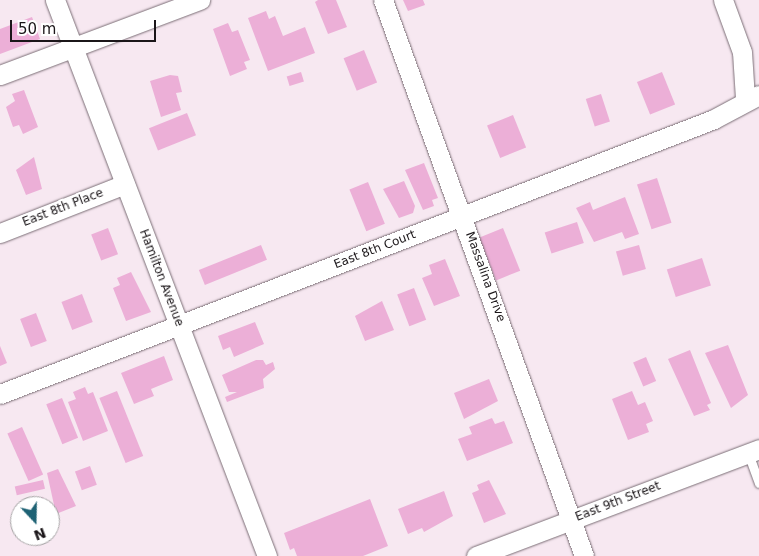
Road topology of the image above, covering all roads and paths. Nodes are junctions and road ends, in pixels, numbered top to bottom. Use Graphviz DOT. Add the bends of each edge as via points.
graph roads {
  1 [pos="55,0"];
  2 [pos="200,0"];
  3 [pos="382,0"];
  4 [pos="723,0"];
  5 [pos="73,47"];
  6 [pos="0,75"];
  7 [pos="752,97"];
  8 [pos="125,184"];
  9 [pos="463,216"];
  10 [pos="0,233"];
  11 [pos="180,325"];
  12 [pos="0,394"];
  13 [pos="754,451"];
  14 [pos="759,483"];
  15 [pos="571,520"];
  16 [pos="267,556"];
  17 [pos="476,556"];
  18 [pos="584,556"];
  1 -- 5 [label="street, Hamilton Avenue"];
  2 -- 5 [label="street"];
  3 -- 9 [label="street, Massalina Drive"];
  4 -- 7 [label="street" via="742,52"];
  5 -- 6 [label="street"];
  5 -- 8 [label="street, Hamilton Avenue"];
  7 -- 9 [label="street, East 8th Court" via="714,119"];
  8 -- 10 [label="street, East 8th Place"];
  8 -- 11 [label="street, Hamilton Avenue"];
  9 -- 11 [label="street, East 8th Court"];
  9 -- 15 [label="street, Massalina Drive"];
  11 -- 12 [label="street, East 8th Court"];
  11 -- 16 [label="street, Hamilton Avenue"];
  13 -- 14 [label="lane"];
  13 -- 15 [label="street, East 9th Street"];
  15 -- 17 [label="street, East 9th Street"];
  15 -- 18 [label="street, Massalina Drive"];
}
